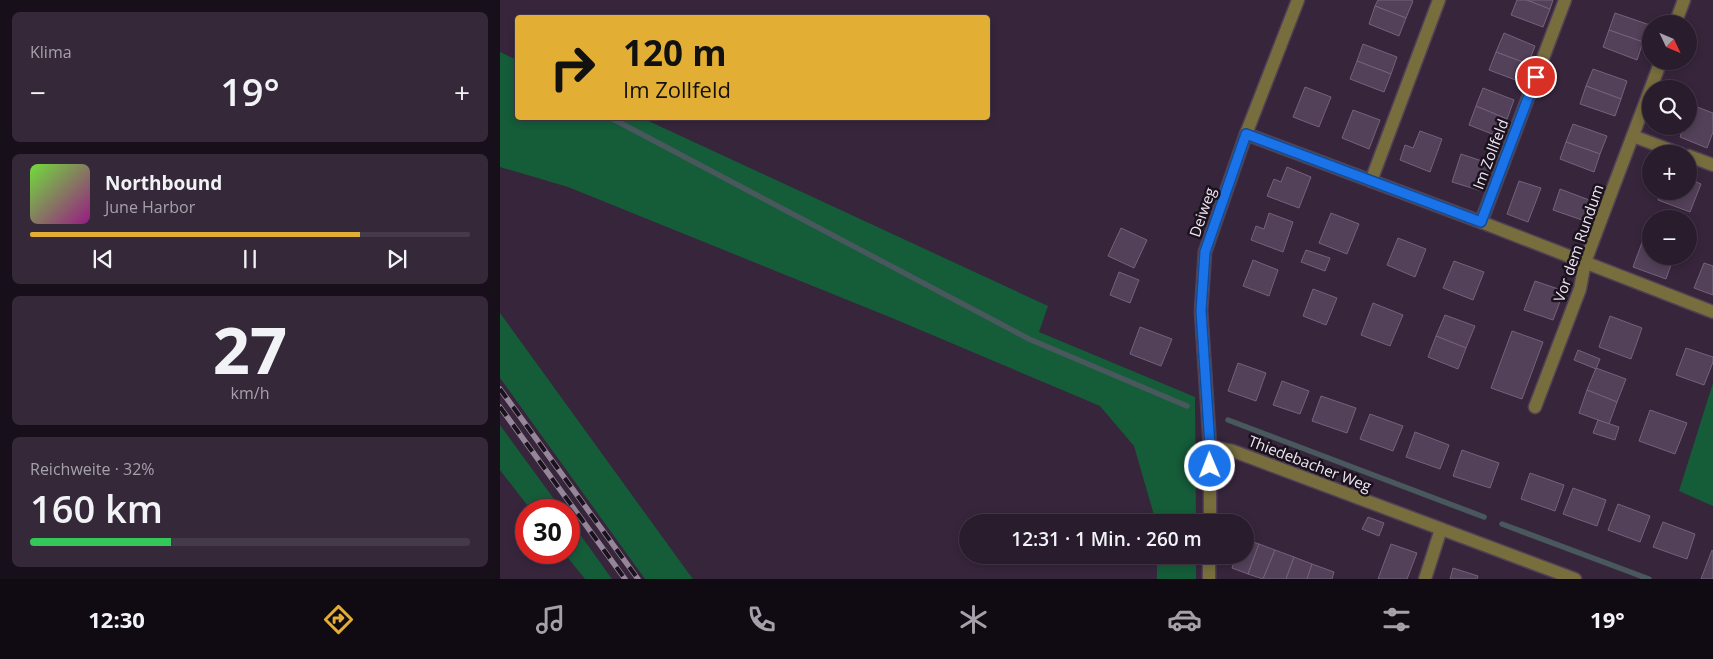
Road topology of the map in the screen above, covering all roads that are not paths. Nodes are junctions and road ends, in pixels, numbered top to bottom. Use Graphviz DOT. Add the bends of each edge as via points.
graph roads {
  1 [pos="1298,0"];
  2 [pos="1439,0"];
  3 [pos="1565,0"];
  4 [pos="1684,0"];
  5 [pos="1678,15"];
  6 [pos="1658,70"];
  7 [pos="1246,134"];
  8 [pos="1633,136"];
  9 [pos="1657,145"];
  10 [pos="1697,159"];
  11 [pos="1713,165"];
  12 [pos="1371,181"];
  13 [pos="1481,222"];
  14 [pos="1585,262"];
  15 [pos="1713,312"];
  16 [pos="1535,407"];
  17 [pos="1210,446"];
  18 [pos="1210,514"];
  19 [pos="1441,529"];
  20 [pos="1209,564"];
  21 [pos="1209,579"];
  22 [pos="1425,579"];
  23 [pos="1575,579"];
  1 -- 7 [label="street, Deiweg"];
  2 -- 12 [label="street"];
  3 -- 13 [label="street, Im Zollfeld"];
  4 -- 5 [label="street"];
  6 -- 8 [label="street, Vor dem Rundum"];
  7 -- 12 [label="street"];
  7 -- 17 [label="street, Deiweg" via="1205,252 1201,311"];
  8 -- 9 [label="street"];
  8 -- 14 [label="street, Vor dem Rundum"];
  10 -- 11 [label="street"];
  12 -- 13 [label="street"];
  13 -- 14 [label="street"];
  14 -- 15 [label="street"];
  14 -- 16 [label="street, Vor dem Rundum" via="1580,289"];
  17 -- 18 [label="street"];
  17 -- 19 [label="street, Thiedebacher Weg" via="1233,451"];
  19 -- 22 [label="street"];
  19 -- 23 [label="street, Thiedebacher Weg"];
  20 -- 21 [label="street"];
}
